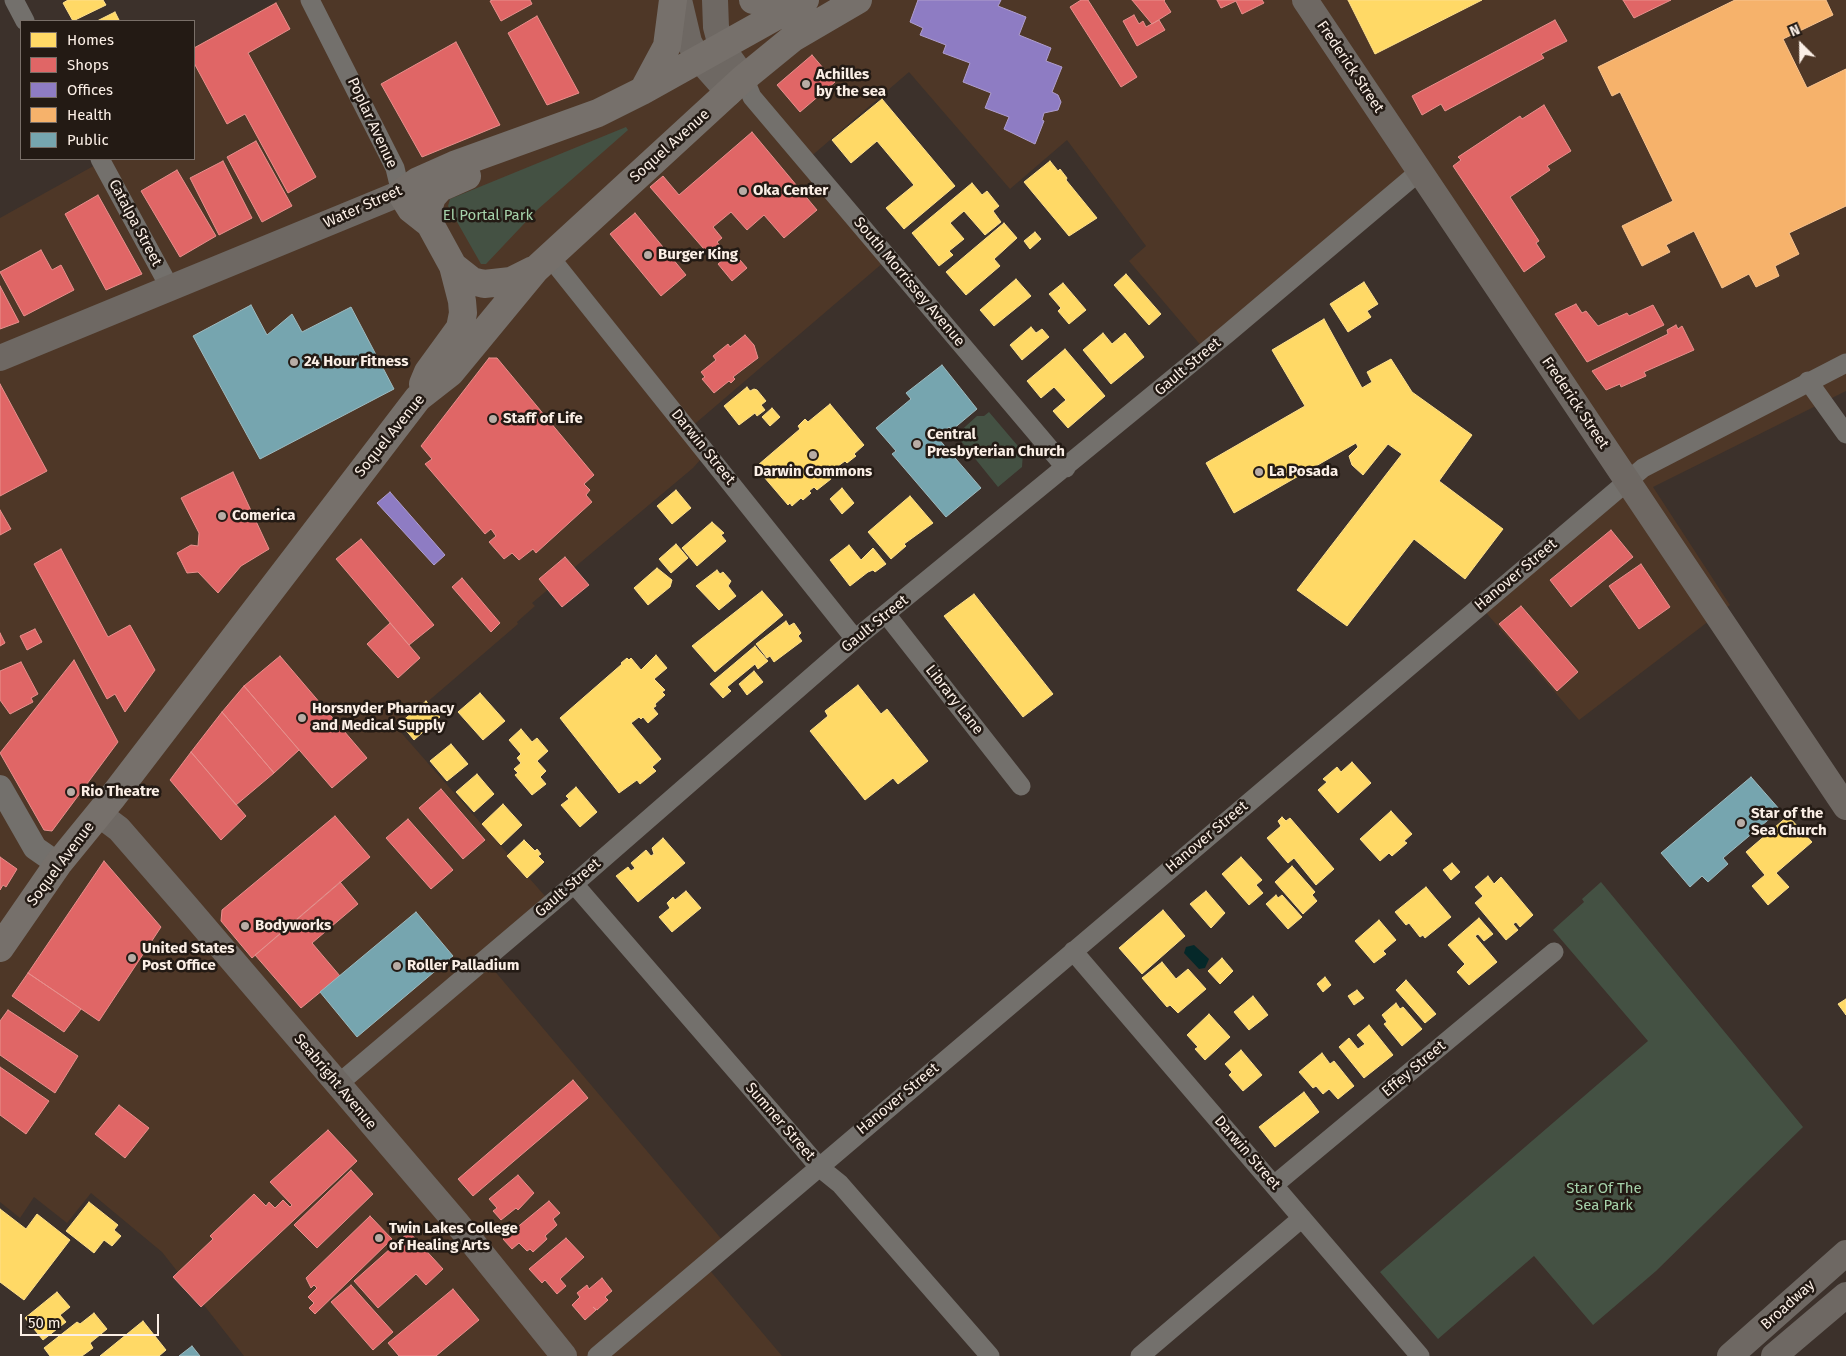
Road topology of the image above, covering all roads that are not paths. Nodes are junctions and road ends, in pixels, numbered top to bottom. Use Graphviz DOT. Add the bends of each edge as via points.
graph roads {
  1 [pos="14,0"];
  2 [pos="310,0"];
  3 [pos="673,0"];
  4 [pos="679,0"];
  5 [pos="715,0"];
  6 [pos="753,0"];
  7 [pos="858,0"];
  8 [pos="1305,0"];
  9 [pos="803,1"];
  10 [pos="24,20"];
  11 [pos="721,46"];
  12 [pos="698,58"];
  13 [pos="742,89"];
  14 [pos="642,91"];
  15 [pos="598,113"];
  16 [pos="101,160"];
  17 [pos="1420,171"];
  18 [pos="401,193"];
  19 [pos="430,224"];
  20 [pos="542,263"];
  21 [pos="453,266"];
  22 [pos="170,288"];
  23 [pos="0,358"];
  24 [pos="1846,363"];
  25 [pos="1808,381"];
  26 [pos="418,398"];
  27 [pos="1846,434"];
  28 [pos="1066,468"];
  29 [pos="1628,481"];
  30 [pos="886,614"];
  31 [pos="855,639"];
  32 [pos="1021,786"];
  33 [pos="0,787"];
  34 [pos="1846,807"];
  35 [pos="99,814"];
  36 [pos="58,864"];
  37 [pos="574,884"];
  38 [pos="0,948"];
  39 [pos="1073,951"];
  40 [pos="1554,952"];
  41 [pos="337,1085"];
  42 [pos="819,1167"];
  43 [pos="1274,1185"];
  44 [pos="1302,1218"];
  45 [pos="1846,1253"];
  46 [pos="1846,1296"];
  47 [pos="564,1356"];
  48 [pos="597,1356"];
  49 [pos="990,1356"];
  50 [pos="1140,1356"];
  51 [pos="1420,1356"];
  52 [pos="1730,1356"];
  53 [pos="1774,1356"];
  1 -- 10 [label="street"];
  2 -- 18 [label="street, Poplar Avenue" via="395,168"];
  3 -- 14 [label="main road" via="667,46"];
  4 -- 12 [label="main road" via="689,42"];
  5 -- 11 [label="main road"];
  6 -- 9 [label="main road"];
  7 -- 13 [label="main road, Soquel Avenue" via="793,38"];
  8 -- 17 [label="main road, Frederick Street"];
  9 -- 11 [label="main road"];
  11 -- 12 [label="main road, Water Street"];
  11 -- 13 [label="main road"];
  12 -- 13 [label="main road"];
  12 -- 14 [label="main road, Water Street"];
  13 -- 20 [label="main road, Soquel Avenue"];
  13 -- 28 [label="street, South Morrissey Avenue"];
  14 -- 15 [label="main road, Water Street"];
  15 -- 18 [label="main road, Water Street" via="454,165 418,180"];
  15 -- 19 [label="main road" via="567,138 440,188 428,210"];
  16 -- 22 [label="street, Catalpa Street"];
  17 -- 28 [label="street, Gault Street"];
  17 -- 29 [label="main road, Frederick Street"];
  18 -- 19 [label="main road, Poplar Avenue" via="411,209"];
  18 -- 22 [label="main road, Water Street"];
  19 -- 21 [label="main road, Poplar Avenue"];
  20 -- 21 [label="main road" via="511,281 484,284 472,281"];
  20 -- 26 [label="main road, Soquel Avenue" via="450,372"];
  20 -- 31 [label="street, Darwin Street"];
  21 -- 26 [label="main road" via="462,301 462,320 455,336 428,372"];
  22 -- 23 [label="main road, Water Street"];
  24 -- 25 [label="street, Hanover Street"];
  25 -- 27 [label="street"];
  25 -- 29 [label="street, Hanover Street" via="1651,463"];
  26 -- 35 [label="main road, Soquel Avenue"];
  28 -- 30 [label="street, Gault Street"];
  29 -- 34 [label="main road, Frederick Street"];
  29 -- 39 [label="street, Hanover Street"];
  30 -- 31 [label="street, Gault Street"];
  30 -- 32 [label="street, Library Lane"];
  31 -- 37 [label="street, Gault Street"];
  33 -- 36 [label="street" via="36,848"];
  35 -- 36 [label="main road, Soquel Avenue"];
  35 -- 41 [label="main road, Seabright Avenue" via="119,829"];
  36 -- 38 [label="main road, Soquel Avenue"];
  37 -- 41 [label="street, Gault Street"];
  37 -- 42 [label="street, Sumner Street"];
  39 -- 42 [label="street, Hanover Street"];
  39 -- 43 [label="street, Darwin Street"];
  40 -- 43 [label="street, Effey Street"];
  41 -- 47 [label="main road, Seabright Avenue" via="456,1222"];
  42 -- 48 [label="street, Hanover Street"];
  42 -- 49 [label="street, Sumner Street" via="840,1184"];
  43 -- 44 [label="street, Darwin Street"];
  44 -- 50 [label="street"];
  44 -- 51 [label="street, Darwin Street"];
  45 -- 52 [label="main road, Broadway"];
  46 -- 53 [label="main road, Broadway"];
}
